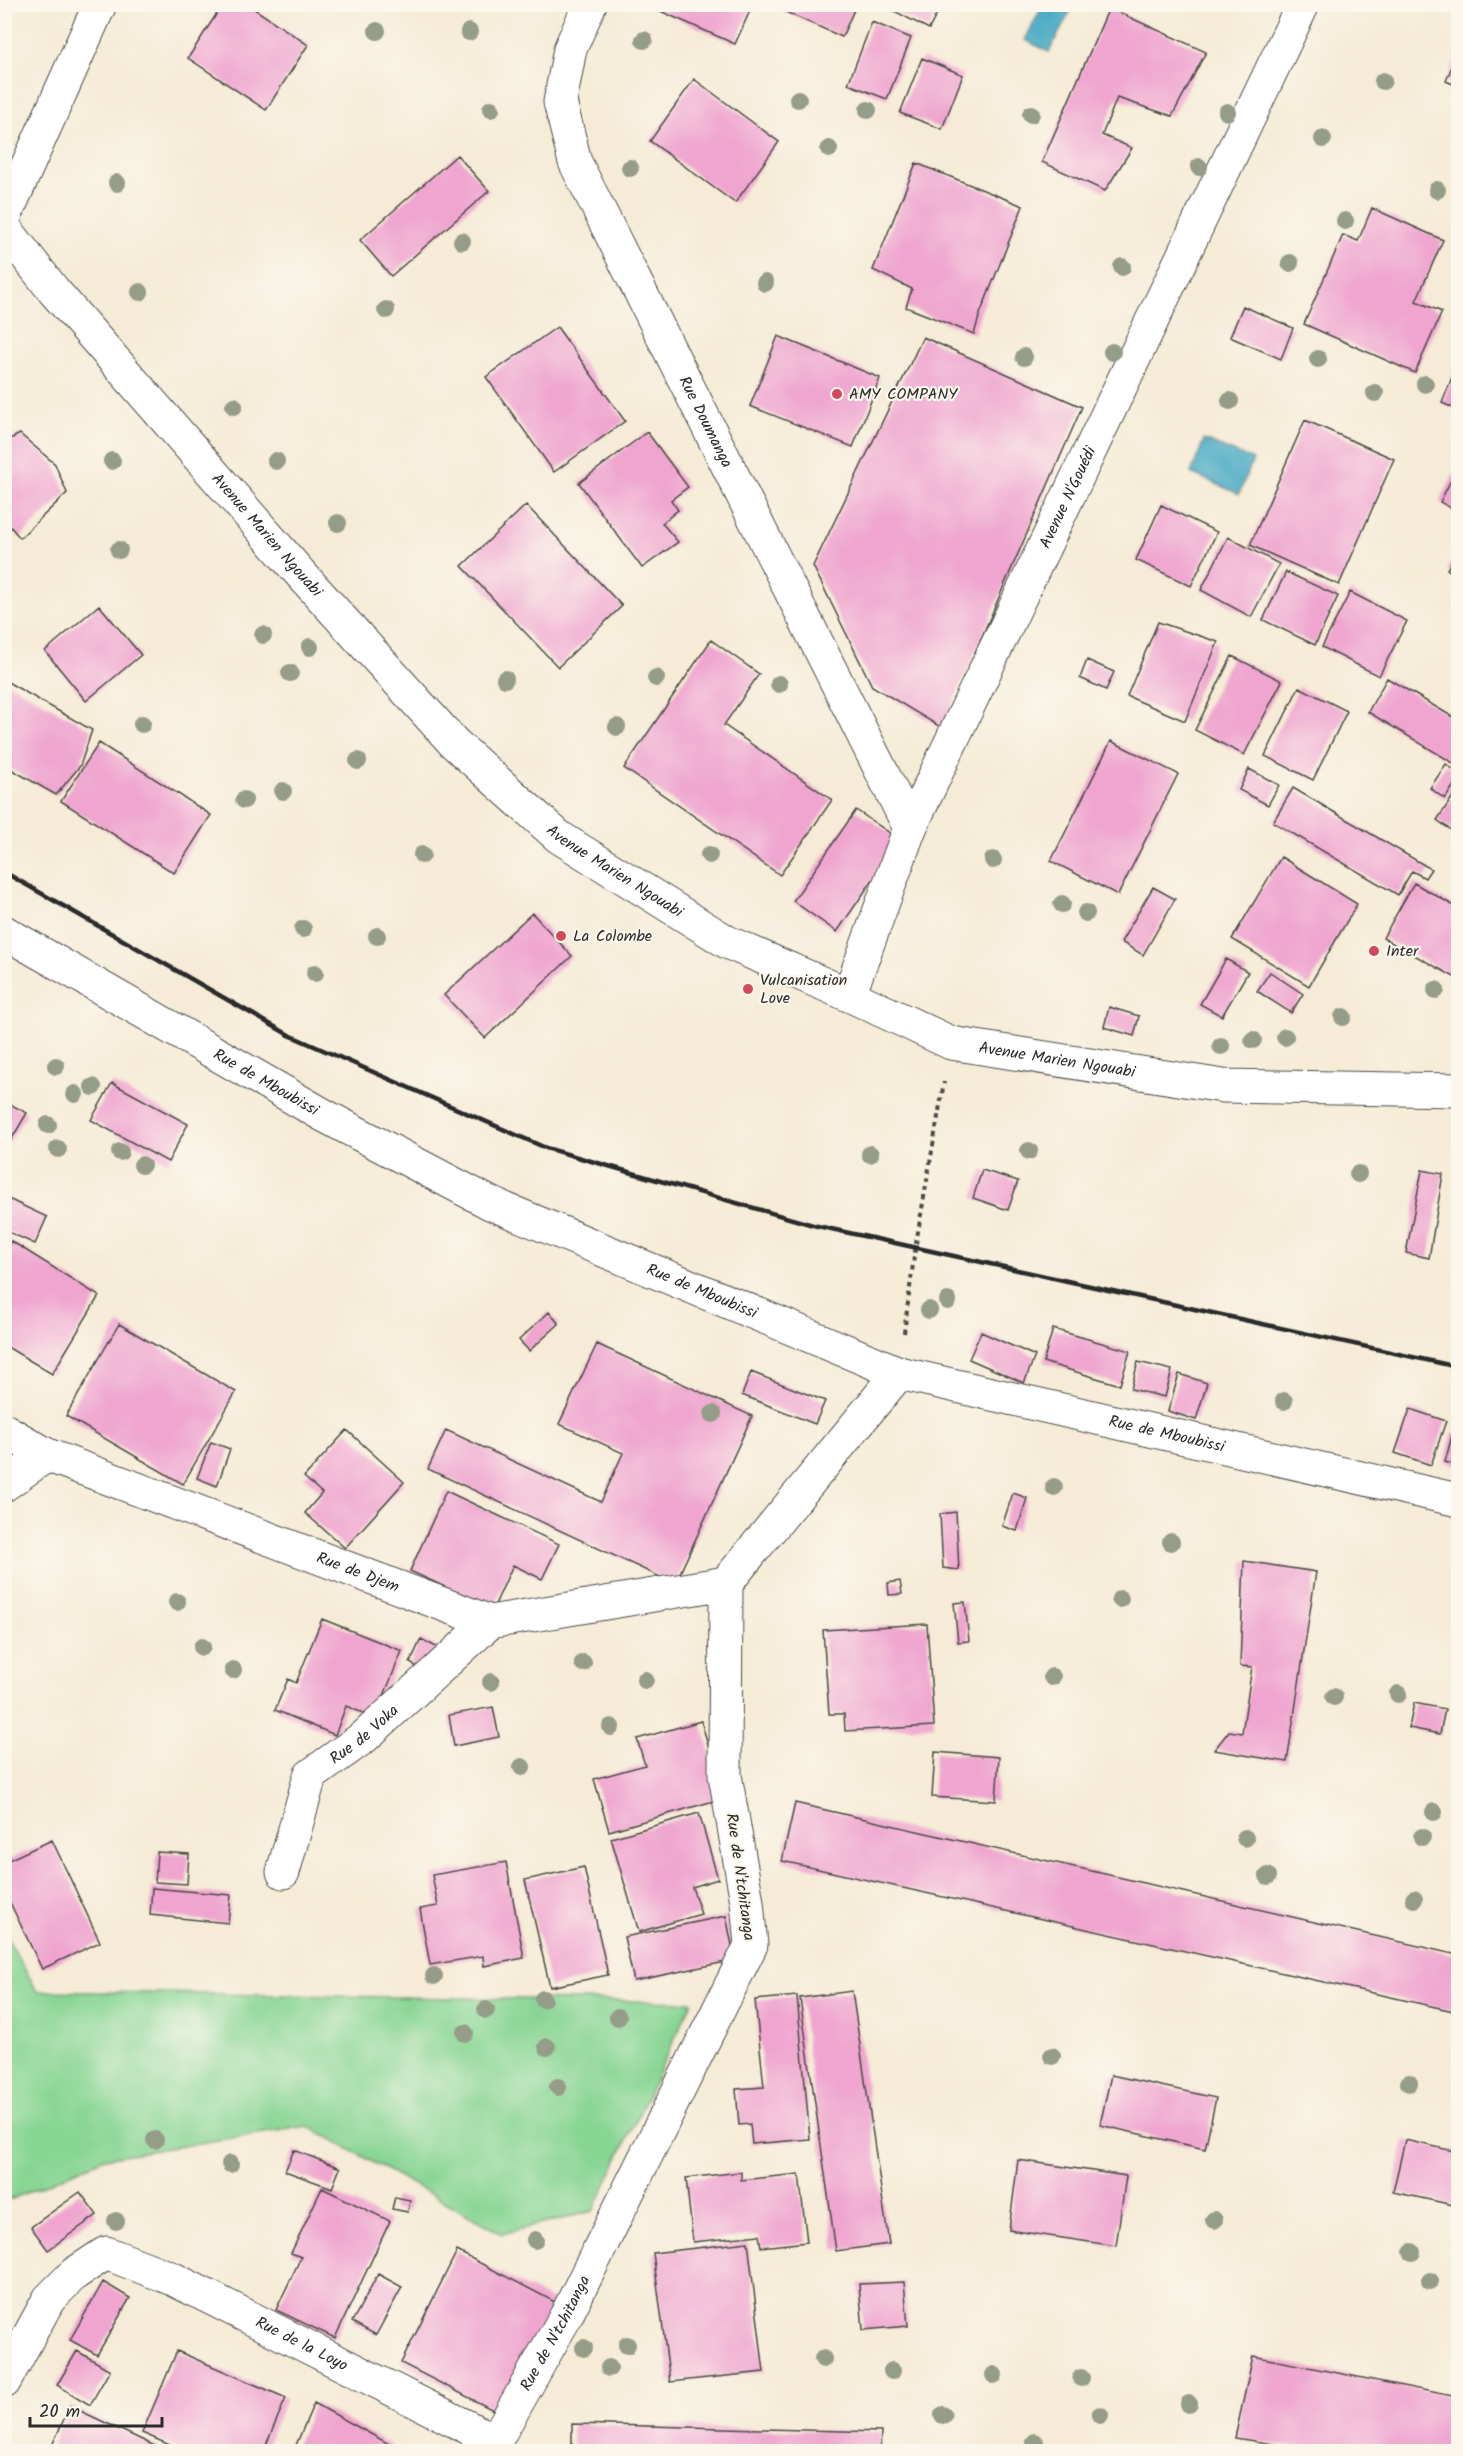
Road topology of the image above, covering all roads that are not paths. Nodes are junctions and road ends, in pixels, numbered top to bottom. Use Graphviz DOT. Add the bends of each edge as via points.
graph roads {
  1 [pos="100,4"];
  2 [pos="590,4"];
  3 [pos="1303,4"];
  4 [pos="4,218"];
  5 [pos="4,227"];
  6 [pos="910,828"];
  7 [pos="4,932"];
  8 [pos="849,995"];
  9 [pos="1458,1090"];
  10 [pos="899,1373"];
  11 [pos="4,1430"];
  12 [pos="47,1455"];
  13 [pos="4,1485"];
  14 [pos="1458,1500"];
  15 [pos="726,1583"];
  16 [pos="489,1622"];
  17 [pos="284,1872"];
  18 [pos="4,2382"];
  19 [pos="492,2446"];
  1 -- 4 [label="street"];
  2 -- 6 [label="street, Rue Doumanga" via="570,50 560,102 575,162"];
  3 -- 6 [label="street, Avenue N'Gouédi"];
  5 -- 8 [label="street, Avenue Marien Ngouabi" via="54,291 299,572 454,743 559,837 727,942"];
  6 -- 8 [label="street, Avenue N'Gouédi"];
  7 -- 10 [label="street, Rue de Mboubissi" via="325,1116 490,1203"];
  8 -- 9 [label="street, Avenue Marien Ngouabi" via="951,1043 1223,1086"];
  10 -- 14 [label="street, Rue de Mboubissi"];
  10 -- 15 [label="street"];
  11 -- 12 [label="street, Rue de Djem"];
  12 -- 13 [label="street"];
  12 -- 16 [label="street, Rue de Djem"];
  15 -- 16 [label="street"];
  15 -- 19 [label="street, Rue de N'tchitanga" via="725,1775 751,1945 566,2316"];
  16 -- 17 [label="street, Rue de Voka" via="364,1737 310,1776"];
  18 -- 19 [label="street, Rue de la Loyo" via="49,2299 74,2274 106,2253 173,2279"];
}
